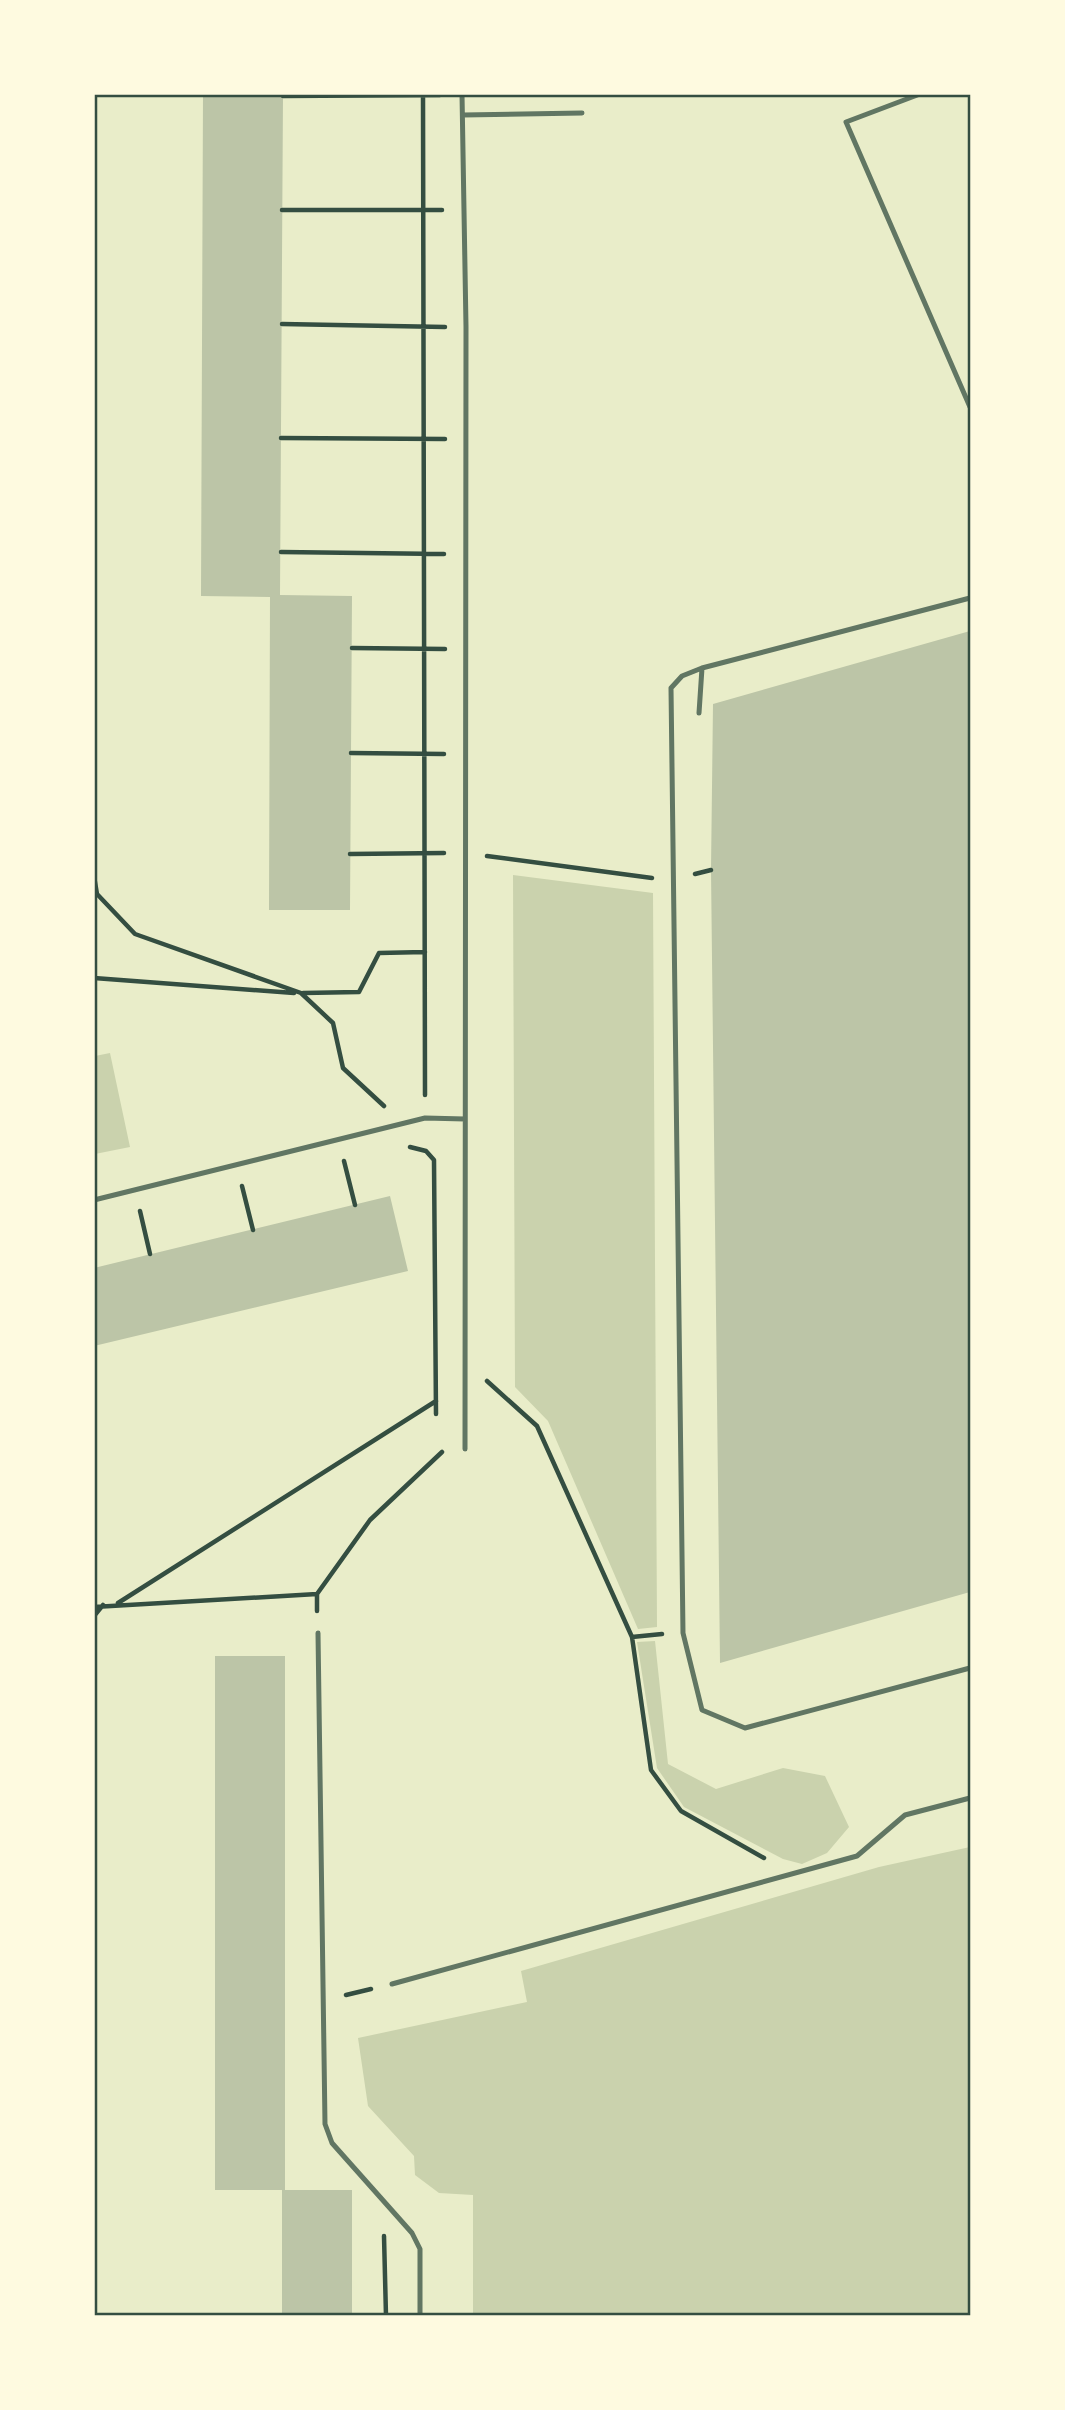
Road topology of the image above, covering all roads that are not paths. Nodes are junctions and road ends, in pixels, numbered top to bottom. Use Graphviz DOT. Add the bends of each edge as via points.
graph roads {
  1 [pos="920,94"];
  2 [pos="462,95"];
  3 [pos="582,113"];
  4 [pos="463,115"];
  5 [pos="971,407"];
  6 [pos="971,598"];
  7 [pos="702,668"];
  8 [pos="699,713"];
  9 [pos="465,1119"];
  10 [pos="94,1200"];
  11 [pos="465,1449"];
  12 [pos="318,1633"];
  13 [pos="971,1668"];
  14 [pos="971,1798"];
  15 [pos="392,1984"];
  16 [pos="420,2315"];
  1 -- 5 [label="lane" via="846,122"];
  2 -- 4 [label="lane"];
  3 -- 4 [label="lane"];
  4 -- 9 [label="lane"];
  6 -- 7 [label="lane"];
  7 -- 8 [label="lane"];
  7 -- 13 [label="lane" via="682,676 671,688 683,1633 702,1710 745,1728"];
  9 -- 10 [label="lane" via="425,1118"];
  9 -- 11 [label="lane"];
  12 -- 16 [label="lane" via="325,2124 332,2143 412,2233 420,2249"];
  14 -- 15 [label="lane" via="905,1815 857,1856"];
}
